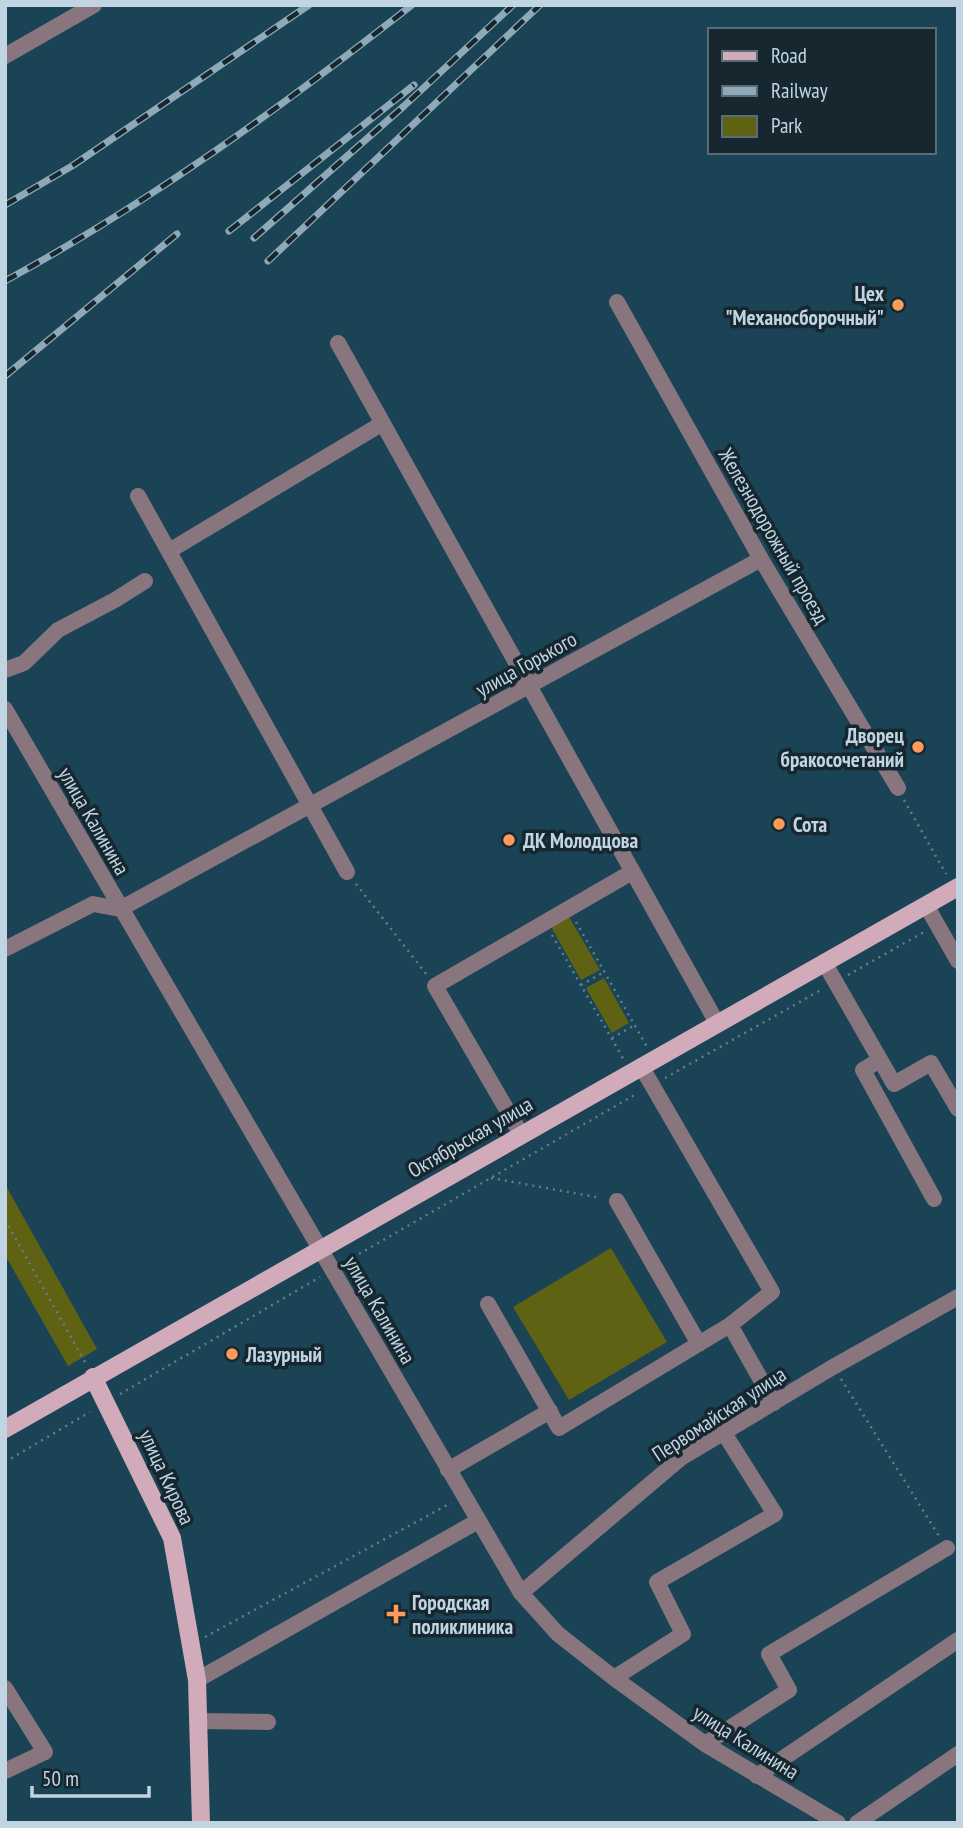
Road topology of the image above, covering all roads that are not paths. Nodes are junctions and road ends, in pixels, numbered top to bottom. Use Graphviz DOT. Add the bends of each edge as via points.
graph roads {
  1 [pos="94,5"];
  2 [pos="5,56"];
  3 [pos="617,302"];
  4 [pos="338,343"];
  5 [pos="383,423"];
  6 [pos="138,496"];
  7 [pos="169,551"];
  8 [pos="761,559"];
  9 [pos="145,581"];
  10 [pos="5,670"];
  11 [pos="529,687"];
  12 [pos="5,709"];
  13 [pos="898,788"];
  14 [pos="310,805"];
  15 [pos="347,872"];
  16 [pos="632,872"];
  17 [pos="956,888"];
  18 [pos="926,905"];
  19 [pos="120,909"];
  20 [pos="5,949"];
  21 [pos="958,961"];
  22 [pos="824,962"];
  23 [pos="717,1023"];
  24 [pos="880,1060"];
  25 [pos="642,1066"];
  26 [pos="958,1110"];
  27 [pos="521,1134"];
  28 [pos="934,1199"];
  29 [pos="617,1201"];
  30 [pos="320,1248"];
  31 [pos="958,1297"];
  32 [pos="488,1304"];
  33 [pos="730,1325"];
  34 [pos="699,1344"];
  35 [pos="93,1377"];
  36 [pos="774,1403"];
  37 [pos="550,1411"];
  38 [pos="5,1429"];
  39 [pos="724,1433"];
  40 [pos="449,1470"];
  41 [pos="478,1521"];
  42 [pos="947,1548"];
  43 [pos="521,1593"];
  44 [pos="958,1640"];
  45 [pos="614,1678"];
  46 [pos="197,1680"];
  47 [pos="5,1688"];
  48 [pos="198,1721"];
  49 [pos="268,1722"];
  50 [pos="705,1744"];
  51 [pos="958,1754"];
  52 [pos="5,1771"];
  53 [pos="757,1776"];
  54 [pos="201,1823"];
  55 [pos="838,1823"];
  56 [pos="857,1823"];
  1 -- 2 [label="street"];
  3 -- 8 [label="street, Железнодорожный проезд"];
  4 -- 5 [label="street"];
  5 -- 7 [label="street"];
  5 -- 11 [label="street"];
  6 -- 7 [label="street"];
  7 -- 14 [label="street"];
  8 -- 11 [label="street, улица Горького"];
  8 -- 13 [label="street, Железнодорожный проезд"];
  9 -- 10 [label="street" via="58,630 24,663"];
  11 -- 14 [label="street, улица Горького"];
  11 -- 16 [label="street"];
  12 -- 19 [label="street, улица Калинина"];
  14 -- 15 [label="street"];
  14 -- 19 [label="street, улица Горького"];
  16 -- 23 [label="street"];
  16 -- 27 [label="street" via="435,986"];
  17 -- 18 [label="main road, Октябрьская улица"];
  18 -- 21 [label="street"];
  18 -- 22 [label="main road, Октябрьская улица"];
  19 -- 20 [label="street" via="93,904"];
  19 -- 30 [label="street, улица Калинина"];
  22 -- 23 [label="main road, Октябрьская улица"];
  22 -- 24 [label="street"];
  23 -- 25 [label="main road, Октябрьская улица"];
  24 -- 26 [label="street" via="894,1084 931,1063"];
  24 -- 28 [label="street" via="863,1070"];
  25 -- 27 [label="main road, Октябрьская улица"];
  25 -- 33 [label="street" via="772,1292"];
  27 -- 30 [label="main road, Октябрьская улица"];
  29 -- 34 [label="street"];
  30 -- 35 [label="main road, Октябрьская улица"];
  30 -- 40 [label="street, улица Калинина"];
  31 -- 36 [label="street, Первомайская улица"];
  32 -- 37 [label="street"];
  33 -- 34 [label="street"];
  33 -- 36 [label="street"];
  34 -- 37 [label="street" via="559,1427"];
  35 -- 38 [label="main road, Октябрьская улица"];
  35 -- 46 [label="main road, улица Кирова" via="172,1538"];
  36 -- 39 [label="street, Первомайская улица"];
  37 -- 40 [label="street"];
  39 -- 43 [label="street, Первомайская улица" via="681,1458"];
  39 -- 45 [label="street" via="775,1514 657,1582 683,1634"];
  40 -- 41 [label="street, улица Калинина"];
  41 -- 43 [label="street, улица Калинина"];
  41 -- 46 [label="street"];
  42 -- 50 [label="street" via="769,1654 789,1690"];
  43 -- 45 [label="street, улица Калинина" via="558,1634"];
  44 -- 53 [label="street"];
  45 -- 50 [label="street, улица Калинина"];
  46 -- 48 [label="main road, улица Кирова"];
  47 -- 52 [label="street" via="45,1752"];
  48 -- 49 [label="street"];
  48 -- 54 [label="main road, улица Кирова"];
  50 -- 53 [label="street, улица Калинина"];
  51 -- 56 [label="street"];
  53 -- 55 [label="street, улица Калинина"];
}
